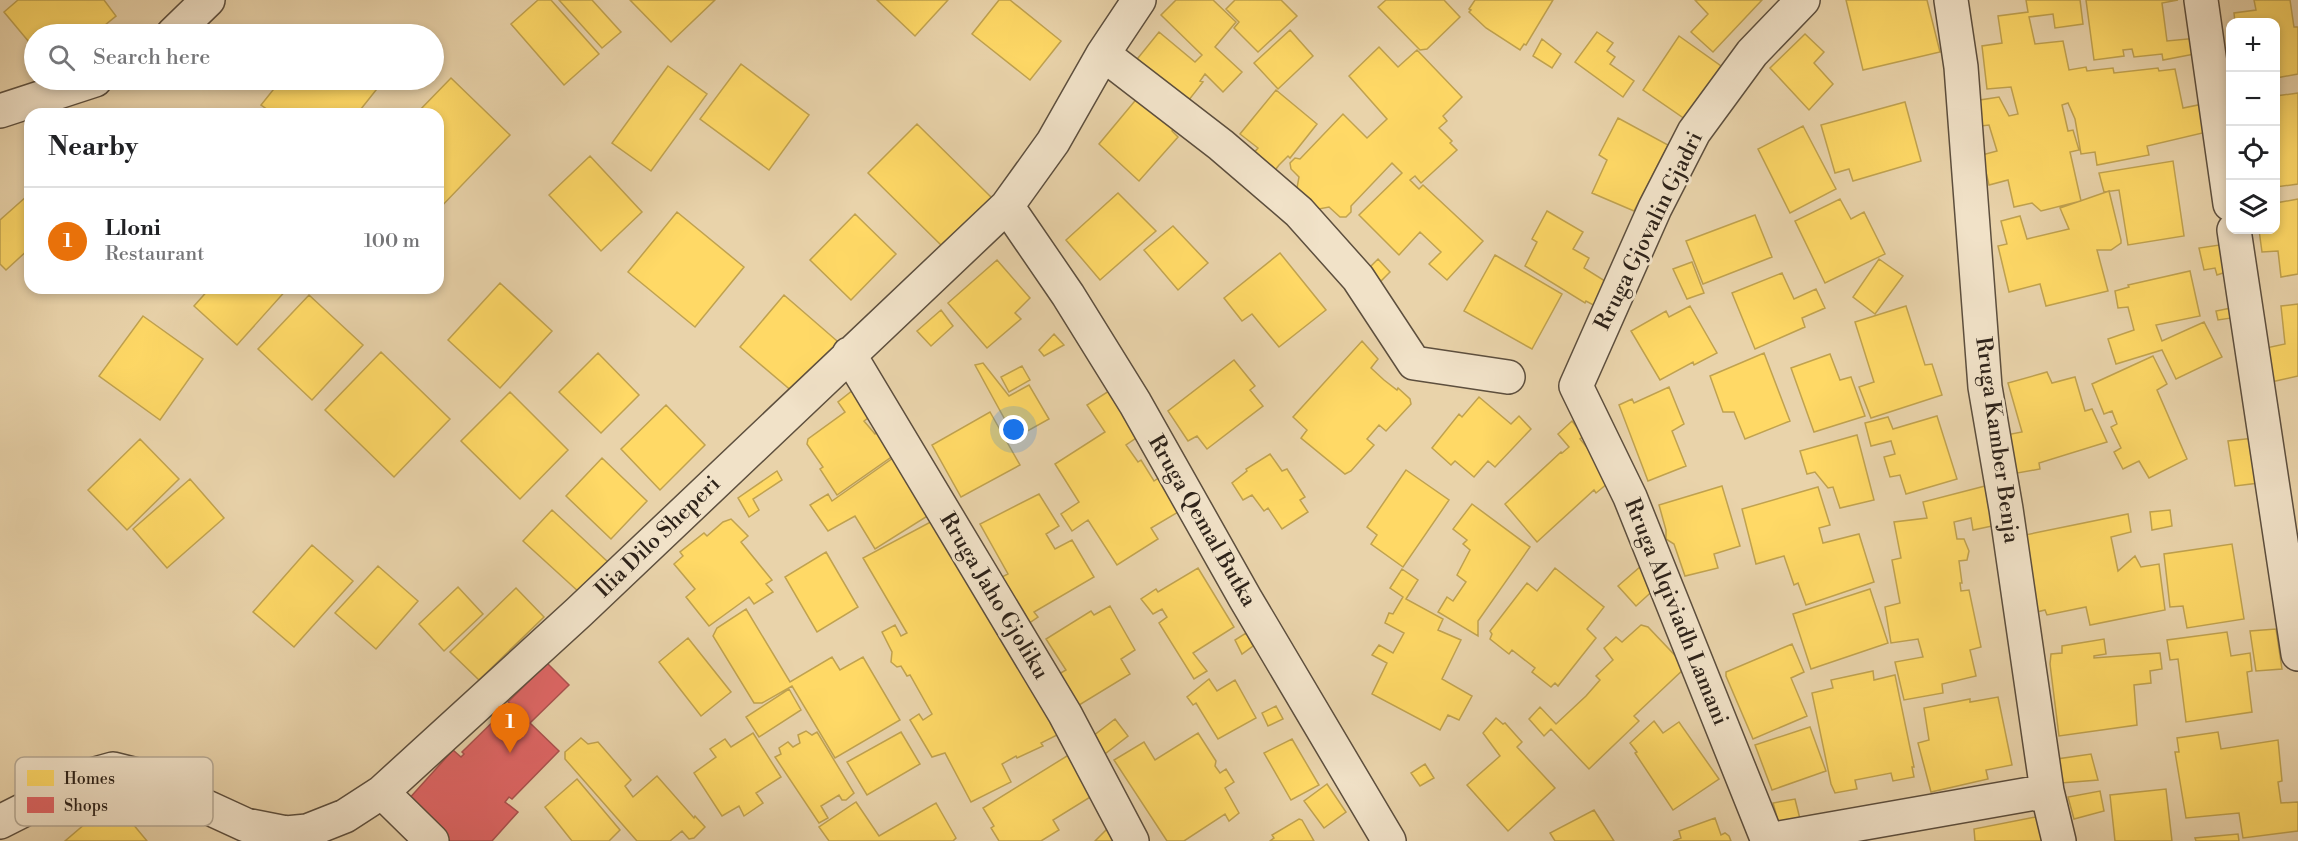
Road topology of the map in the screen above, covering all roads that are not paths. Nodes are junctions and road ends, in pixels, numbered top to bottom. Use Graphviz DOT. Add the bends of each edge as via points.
graph roads {
  1 [pos="207,0"];
  2 [pos="1139,0"];
  3 [pos="1803,0"];
  4 [pos="1951,0"];
  5 [pos="2201,0"];
  6 [pos="183,24"];
  7 [pos="1103,54"];
  8 [pos="64,90"];
  9 [pos="0,111"];
  10 [pos="2227,180"];
  11 [pos="1007,206"];
  12 [pos="2235,234"];
  13 [pos="849,354"];
  14 [pos="1508,377"];
  15 [pos="1576,386"];
  16 [pos="2298,654"];
  17 [pos="2047,791"];
  18 [pos="382,792"];
  19 [pos="213,810"];
  20 [pos="15,814"];
  21 [pos="0,822"];
  22 [pos="288,837"];
  23 [pos="432,841"];
  24 [pos="1132,841"];
  25 [pos="1389,841"];
  26 [pos="1768,841"];
  27 [pos="2059,841"];
  1 -- 6 [label="street"];
  2 -- 7 [label="street, Ilia Dilo Sheperi"];
  3 -- 15 [label="street, Rruga Gjovalin Gjadri" via="1752,53 1694,132 1655,208"];
  4 -- 17 [label="street, Rruga Kamber Benja" via="1962,67 1985,387"];
  5 -- 10 [label="street"];
  7 -- 11 [label="street, Ilia Dilo Sheperi" via="1053,142"];
  7 -- 14 [label="street" via="1221,145 1299,212 1358,278 1414,363"];
  8 -- 9 [label="street"];
  11 -- 13 [label="street, Ilia Dilo Sheperi"];
  11 -- 25 [label="street, Rruga Qemal Butka" via="1135,403"];
  12 -- 16 [label="street"];
  13 -- 18 [label="street, Ilia Dilo Sheperi" via="579,612"];
  13 -- 24 [label="street, Rruga Jaho Gjoliku" via="1065,714"];
  15 -- 26 [label="street, Rruga Alqiviadh Lamani" via="1630,497"];
  17 -- 26 [label="street"];
  17 -- 27 [label="street, Rruga Kamber Benja"];
  18 -- 22 [label="street, Ilia Dilo Sheperi" via="345,816"];
  18 -- 23 [label="street"];
  19 -- 22 [label="street" via="246,825"];
  20 -- 21 [label="street"];
}
